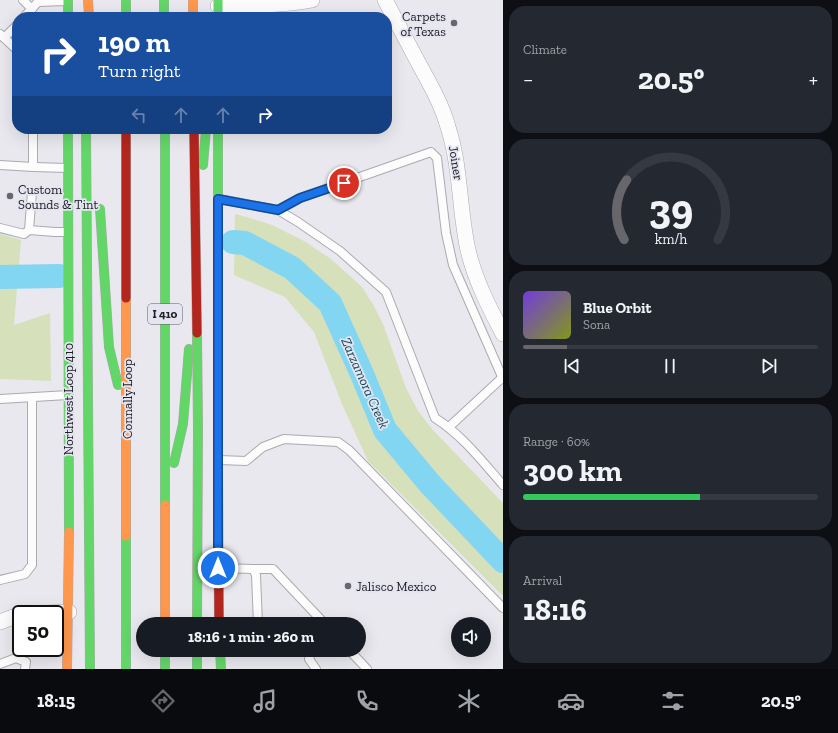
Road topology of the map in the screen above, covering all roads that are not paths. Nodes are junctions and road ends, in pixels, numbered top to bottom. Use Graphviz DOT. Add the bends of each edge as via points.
graph roads {
  1 [pos="24,0"];
  2 [pos="68,0"];
  3 [pos="84,0"];
  4 [pos="88,0"];
  5 [pos="126,0"];
  6 [pos="164,0"];
  7 [pos="193,0"];
  8 [pos="312,0"];
  9 [pos="385,0"];
  10 [pos="38,1"];
  11 [pos="283,2"];
  12 [pos="218,8"];
  13 [pos="32,9"];
  14 [pos="29,12"];
  15 [pos="68,12"];
  16 [pos="85,12"];
  17 [pos="89,12"];
  18 [pos="126,12"];
  19 [pos="164,12"];
  20 [pos="193,12"];
  21 [pos="391,12"];
  22 [pos="392,13"];
  23 [pos="12,29"];
  24 [pos="2,36"];
  25 [pos="12,45"];
  26 [pos="33,134"];
  27 [pos="68,134"];
  28 [pos="86,134"];
  29 [pos="126,134"];
  30 [pos="165,134"];
  31 [pos="194,134"];
  32 [pos="206,134"];
  33 [pos="218,134"];
  34 [pos="0,165"];
  35 [pos="33,166"];
  36 [pos="68,168"];
  37 [pos="32,192"];
  38 [pos="100,199"];
  39 [pos="218,199"];
  40 [pos="278,210"];
  41 [pos="0,228"];
  42 [pos="29,230"];
  43 [pos="68,232"];
  44 [pos="503,333"];
  45 [pos="503,378"];
  46 [pos="68,395"];
  47 [pos="32,398"];
  48 [pos="0,399"];
  49 [pos="127,421"];
  50 [pos="449,427"];
  51 [pos="218,460"];
  52 [pos="503,485"];
  53 [pos="165,500"];
  54 [pos="218,568"];
  55 [pos="253,569"];
  56 [pos="0,580"];
  57 [pos="503,608"];
  58 [pos="64,612"];
  59 [pos="69,612"];
  60 [pos="165,617"];
  61 [pos="197,617"];
  62 [pos="219,617"];
  63 [pos="258,617"];
  64 [pos="318,617"];
  65 [pos="12,618"];
  66 [pos="0,622"];
  67 [pos="165,657"];
  68 [pos="197,657"];
  69 [pos="220,657"];
  70 [pos="310,657"];
  71 [pos="356,657"];
  72 [pos="0,664"];
  73 [pos="26,669"];
  74 [pos="67,669"];
  75 [pos="90,669"];
  76 [pos="126,669"];
  77 [pos="165,669"];
  78 [pos="197,669"];
  79 [pos="221,669"];
  80 [pos="316,669"];
  81 [pos="367,669"];
  1 -- 13 [label="lane"];
  2 -- 10 [label="lane"];
  2 -- 15 [label="main road"];
  3 -- 16 [label="main road"];
  4 -- 17 [label="main road"];
  5 -- 18 [label="main road"];
  6 -- 19 [label="main road"];
  7 -- 20 [label="main road"];
  8 -- 11 [label="street"];
  9 -- 21 [label="street, Joiner"];
  10 -- 13 [label="lane"];
  11 -- 12 [label="street"];
  13 -- 14 [label="lane"];
  22 -- 44 [label="street, Joiner" via="440,103 455,152 468,250 490,310"];
  23 -- 24 [label="lane"];
  24 -- 25 [label="lane"];
  26 -- 35 [label="lane"];
  27 -- 36 [label="main road, Northwest Loop 410"];
  28 -- 75 [label="main road"];
  29 -- 49 [label="main road, Connally Loop"];
  30 -- 53 [label="main road, I 410"];
  31 -- 61 [label="main road, bridge" via="198,428"];
  32 -- 53 [label="main road" via="183,424"];
  33 -- 39 [label="main road"];
  34 -- 35 [label="lane"];
  35 -- 36 [label="lane"];
  36 -- 43 [label="main road, Northwest Loop 410"];
  37 -- 42 [label="lane"];
  38 -- 49 [label="main road" via="109,347"];
  39 -- 40 [label="lane"];
  39 -- 51 [label="main road"];
  40 -- 45 [label="lane" via="300,198 431,152 437,158 446,233 453,265"];
  40 -- 50 [label="lane" via="340,251 386,292 435,418"];
  41 -- 42 [label="lane" via="24,234"];
  42 -- 43 [label="lane"];
  43 -- 46 [label="main road, Northwest Loop 410"];
  45 -- 50 [label="lane"];
  46 -- 47 [label="lane"];
  46 -- 59 [label="main road, Northwest Loop 410"];
  47 -- 48 [label="lane"];
  47 -- 56 [label="lane" via="32,565 25,574"];
  49 -- 76 [label="main road, Connally Loop"];
  50 -- 52 [label="lane"];
  51 -- 54 [label="main road"];
  51 -- 57 [label="lane" via="246,461 263,447 284,440 338,442 349,450"];
  53 -- 60 [label="main road, I 410"];
  54 -- 55 [label="lane"];
  54 -- 62 [label="main road"];
  55 -- 63 [label="lane" via="256,575"];
  55 -- 64 [label="lane" via="273,569"];
  58 -- 59 [label="street"];
  59 -- 74 [label="main road, Northwest Loop 410"];
  65 -- 66 [label="street"];
  67 -- 77 [label="main road"];
  68 -- 78 [label="main road"];
  69 -- 79 [label="main road"];
  70 -- 80 [label="lane" via="309,660"];
  71 -- 81 [label="lane"];
  72 -- 73 [label="lane" via="16,658 26,662"];
}
